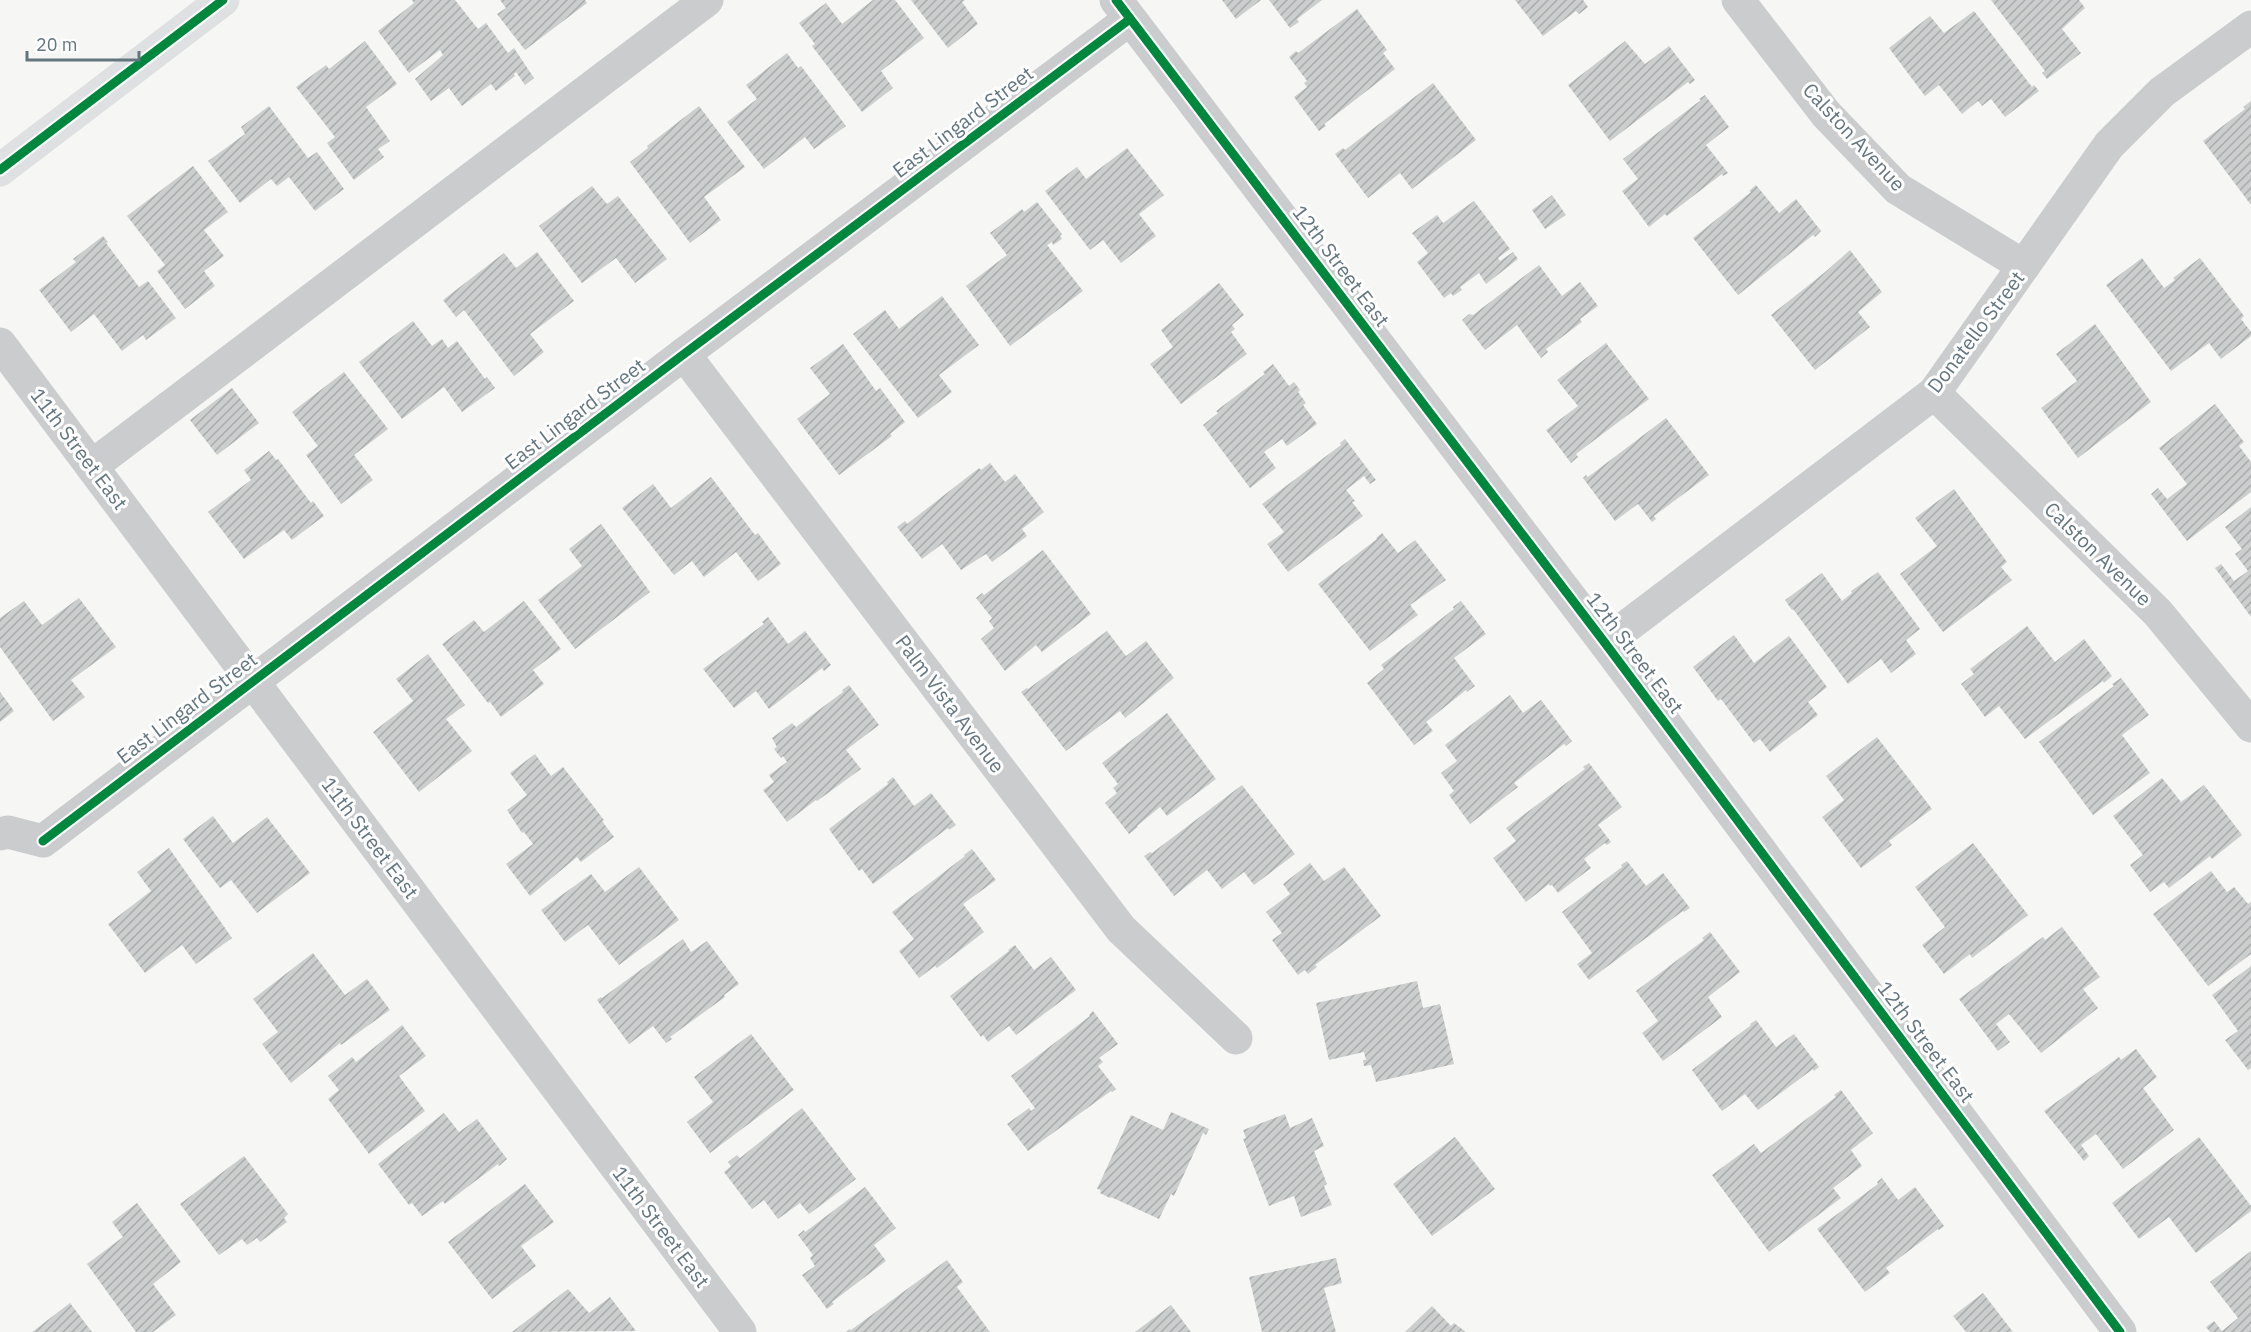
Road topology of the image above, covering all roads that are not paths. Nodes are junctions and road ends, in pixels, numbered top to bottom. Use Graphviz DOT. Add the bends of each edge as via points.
graph roads {
  1 [pos="223,0"];
  2 [pos="707,0"];
  3 [pos="1738,0"];
  4 [pos="1123,10"];
  5 [pos="2251,27"];
  6 [pos="0,170"];
  7 [pos="2024,266"];
  8 [pos="0,344"];
  9 [pos="684,354"];
  10 [pos="1934,393"];
  11 [pos="92,466"];
  12 [pos="1605,643"];
  13 [pos="253,681"];
  14 [pos="2251,726"];
  15 [pos="0,834"];
  16 [pos="1236,1038"];
  17 [pos="740,1332"];
  18 [pos="2120,1332"];
  1 -- 6 [label="main road"];
  2 -- 11 [label="street"];
  3 -- 7 [label="street, Calston Avenue" via="1826,114 1898,189"];
  4 -- 9 [label="street, East Lingard Street"];
  4 -- 12 [label="street, 12th Street East"];
  5 -- 7 [label="street, Donatello Street" via="2162,92 2109,146"];
  7 -- 10 [label="street, Donatello Street"];
  8 -- 11 [label="street, 11th Street East"];
  9 -- 13 [label="street, East Lingard Street"];
  9 -- 16 [label="street, Palm Vista Avenue" via="1121,929"];
  10 -- 12 [label="street, Donatello Street"];
  10 -- 14 [label="street, Calston Avenue" via="2158,613"];
  11 -- 13 [label="street, 11th Street East"];
  12 -- 18 [label="street, 12th Street East"];
  13 -- 15 [label="street, East Lingard Street" via="43,841 8,832"];
  13 -- 17 [label="street, 11th Street East"];
}
